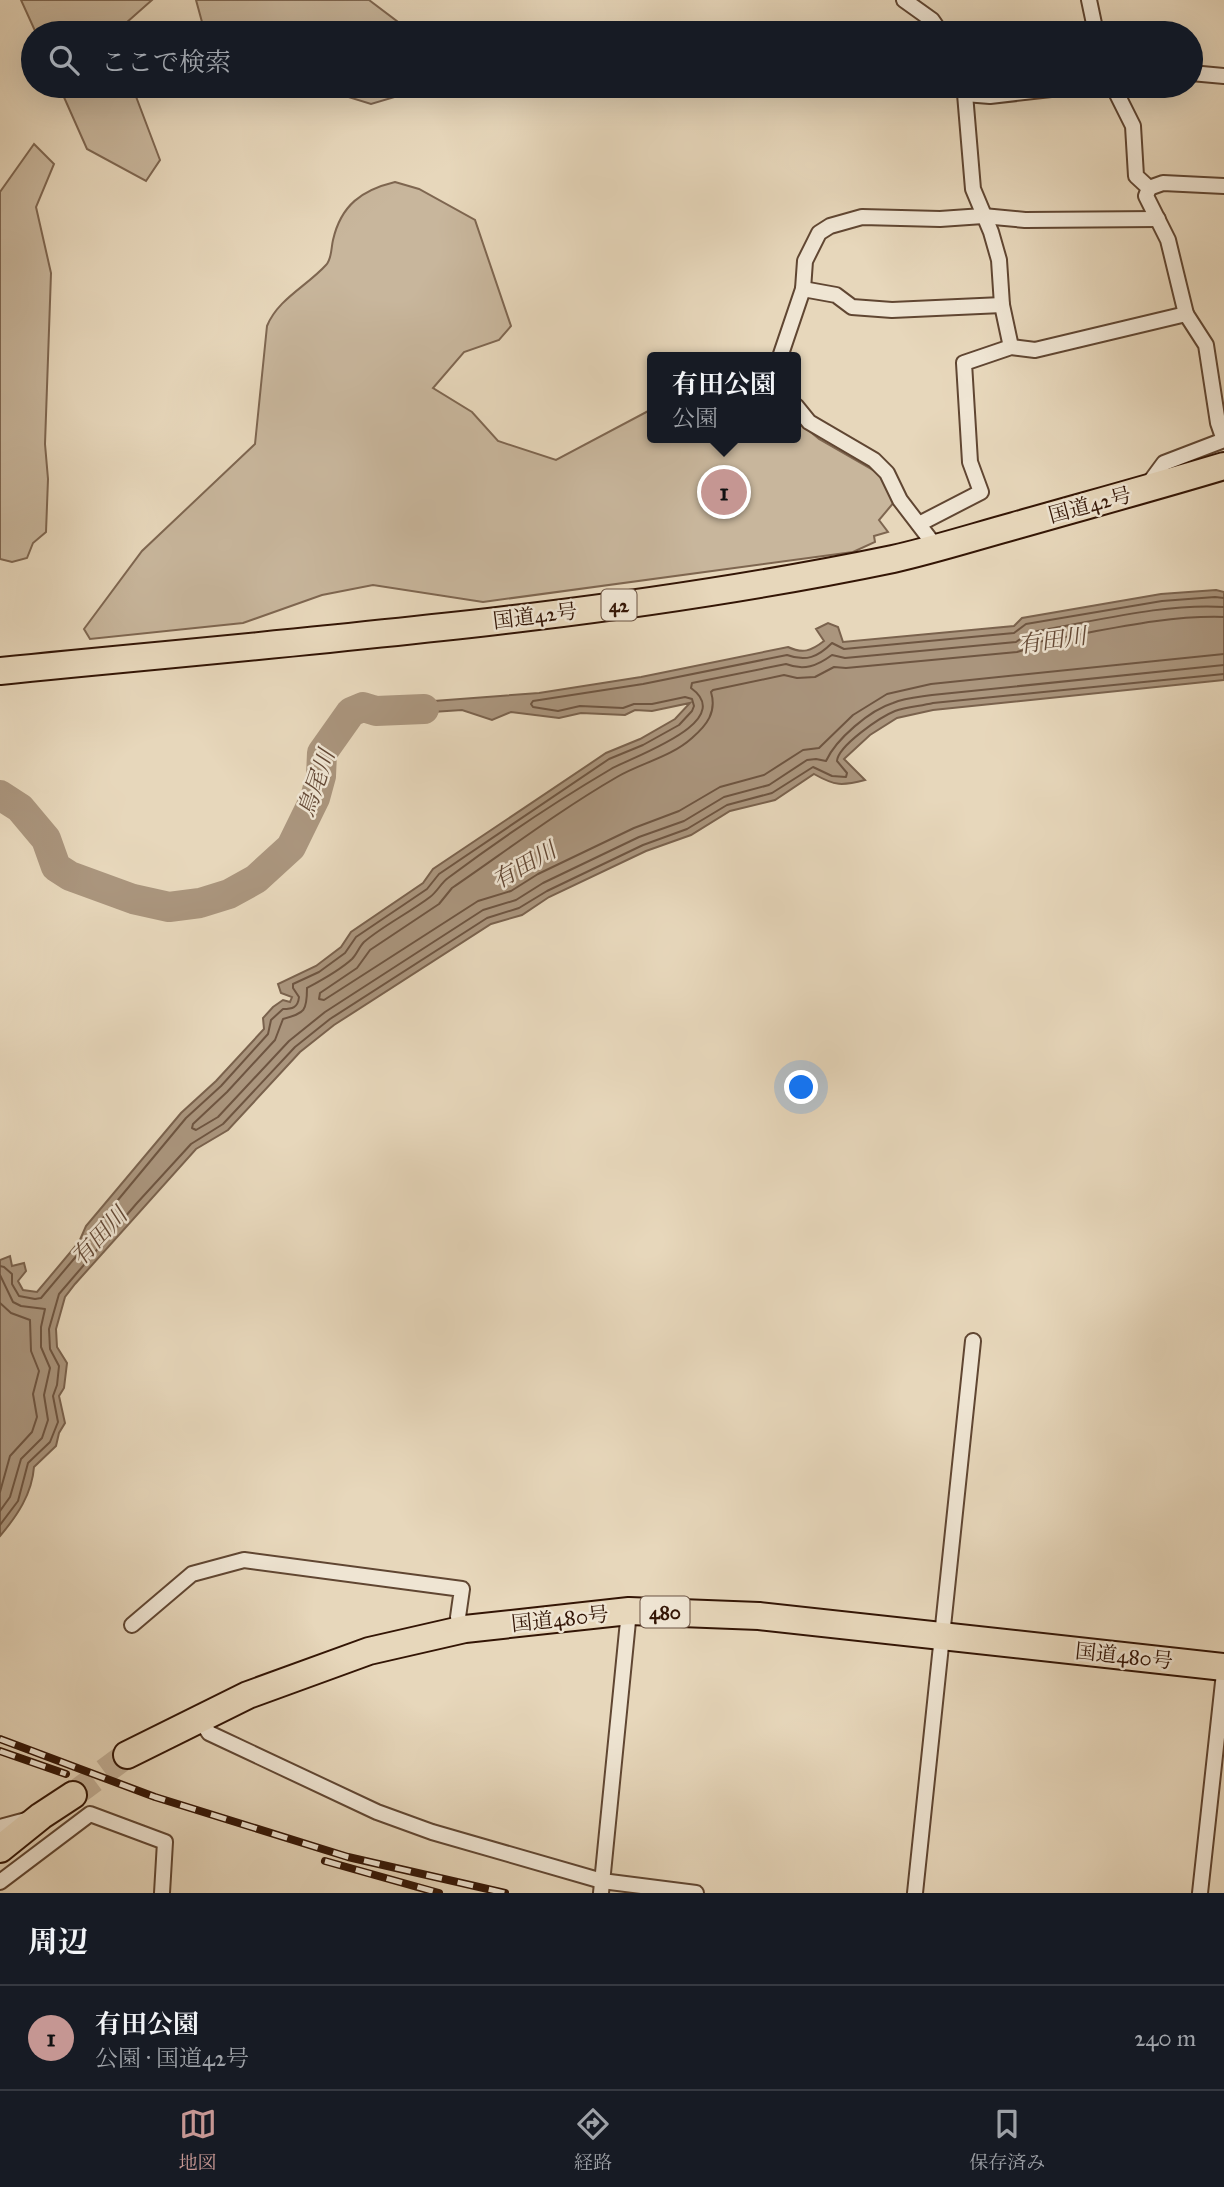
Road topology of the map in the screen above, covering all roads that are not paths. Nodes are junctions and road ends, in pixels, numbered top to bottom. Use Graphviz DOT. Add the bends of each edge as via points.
graph roads {
  1 [pos="904,0"];
  2 [pos="1088,0"];
  3 [pos="933,21"];
  4 [pos="1093,21"];
  5 [pos="1203,74"];
  6 [pos="1224,76"];
  7 [pos="964,98"];
  8 [pos="1122,98"];
  9 [pos="1224,186"];
  10 [pos="1149,188"];
  11 [pos="983,216"];
  12 [pos="1158,219"];
  13 [pos="803,289"];
  14 [pos="1002,305"];
  15 [pos="1186,314"];
  16 [pos="1011,347"];
  17 [pos="782,352"];
  18 [pos="801,412"];
  19 [pos="1224,440"];
  20 [pos="1224,466"];
  21 [pos="1144,490"];
  22 [pos="919,524"];
  23 [pos="936,547"];
  24 [pos="0,671"];
  25 [pos="973,1340"];
  26 [pos="629,1611"];
  27 [pos="132,1625"];
  28 [pos="465,1629"];
  29 [pos="942,1635"];
  30 [pos="1224,1667"];
  31 [pos="1224,1673"];
  32 [pos="200,1719"];
  33 [pos="127,1755"];
  34 [pos="73,1795"];
  35 [pos="41,1816"];
  36 [pos="0,1827"];
  37 [pos="0,1849"];
  38 [pos="0,1882"];
  39 [pos="601,1887"];
  40 [pos="162,1893"];
  41 [pos="696,1893"];
  42 [pos="915,1893"];
  43 [pos="1200,1893"];
  1 -- 3 [label="street"];
  2 -- 4 [label="street"];
  5 -- 6 [label="street"];
  7 -- 11 [label="street" via="973,189"];
  8 -- 10 [label="street" via="1133,125 1136,176"];
  9 -- 10 [label="street" via="1163,183"];
  10 -- 12 [label="street" via="1146,196"];
  11 -- 12 [label="street"];
  11 -- 13 [label="street" via="862,217 830,226 818,233 805,261"];
  11 -- 14 [label="street" via="999,260"];
  12 -- 15 [label="street" via="1168,240"];
  13 -- 14 [label="street" via="836,295 852,307"];
  13 -- 17 [label="street"];
  14 -- 16 [label="street"];
  15 -- 16 [label="street" via="1035,350"];
  15 -- 19 [label="street" via="1206,345"];
  16 -- 22 [label="street" via="964,363 970,462 981,492"];
  18 -- 22 [label="street" via="809,422 874,460"];
  19 -- 21 [label="street" via="1164,463"];
  20 -- 21 [label="highway, 国道42号 / 42"];
  21 -- 23 [label="highway, 国道42号 / 42"];
  22 -- 23 [label="street"];
  23 -- 24 [label="highway, 国道42号 / 42" via="754,585 600,608"];
  25 -- 29 [label="street"];
  26 -- 28 [label="highway, 国道480号 / 480"];
  26 -- 29 [label="highway, 国道480号 / 480" via="759,1616"];
  26 -- 39 [label="street"];
  27 -- 28 [label="street" via="192,1574 244,1560 462,1589 458,1617"];
  28 -- 32 [label="highway, 国道480号 / 480" via="369,1651 248,1695"];
  29 -- 30 [label="highway, 国道480号 / 480"];
  29 -- 42 [label="street"];
  31 -- 43 [label="street"];
  32 -- 33 [label="highway, 国道480号 / 480"];
  32 -- 39 [label="street" via="209,1733 377,1812"];
  34 -- 35 [label="highway"];
  35 -- 36 [label="street"];
  35 -- 37 [label="highway"];
  38 -- 40 [label="street" via="90,1814 165,1842"];
  39 -- 41 [label="street"];
}
